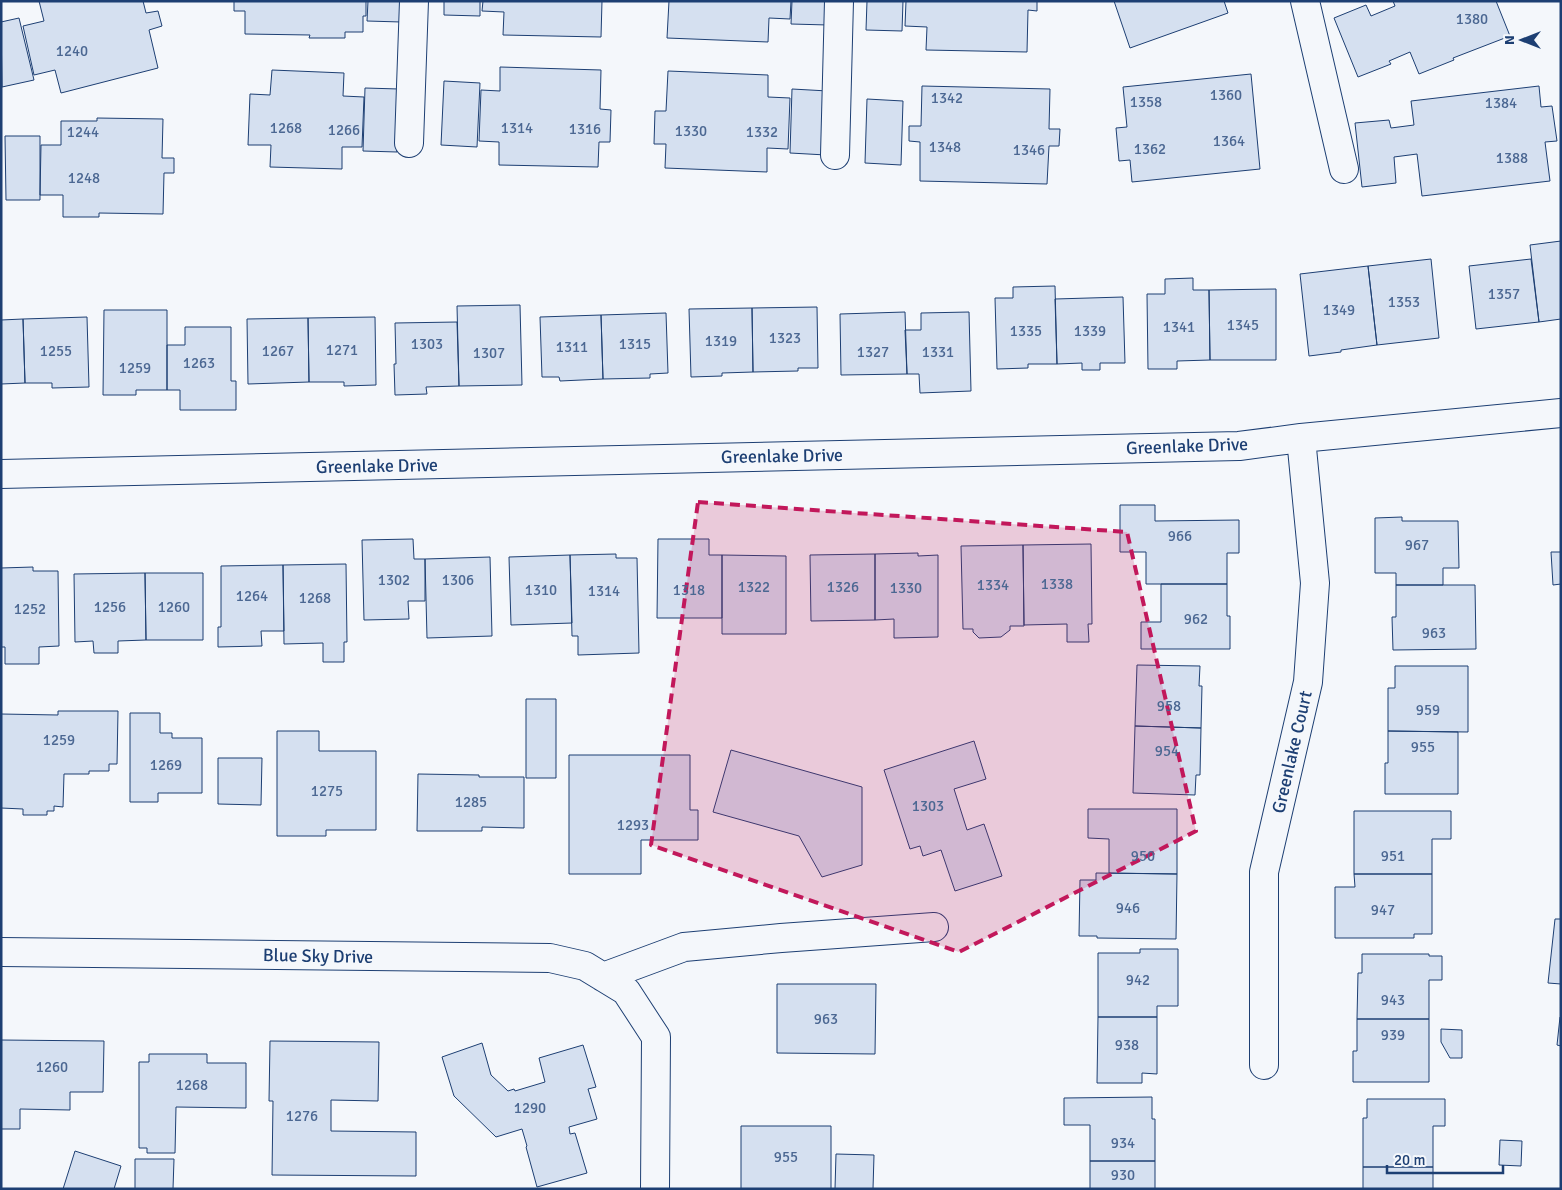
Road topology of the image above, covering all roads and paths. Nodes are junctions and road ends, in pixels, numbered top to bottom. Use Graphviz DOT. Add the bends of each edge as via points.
graph roads {
  1 [pos="414,1"];
  2 [pos="839,1"];
  3 [pos="1305,1"];
  4 [pos="409,143"];
  5 [pos="835,155"];
  6 [pos="1344,169"];
  7 [pos="1561,413"];
  8 [pos="1301,438"];
  9 [pos="1,474"];
  10 [pos="934,927"];
  11 [pos="1,952"];
  12 [pos="603,977"];
  13 [pos="1264,1066"];
  14 [pos="656,1189"];
  1 -- 4 [label="street"];
  2 -- 5 [label="street"];
  3 -- 6 [label="street"];
  7 -- 8 [label="street, Greenlake Drive"];
  8 -- 9 [label="street, Greenlake Drive" via="1239,446"];
  8 -- 13 [label="street, Greenlake Court" via="1316,582 1308,682 1264,872"];
  10 -- 12 [label="street" via="684,948"];
  11 -- 12 [label="street, Blue Sky Drive" via="550,958 585,966"];
  12 -- 14 [label="street, Blue Sky Drive" via="626,991 656,1037"];
}
